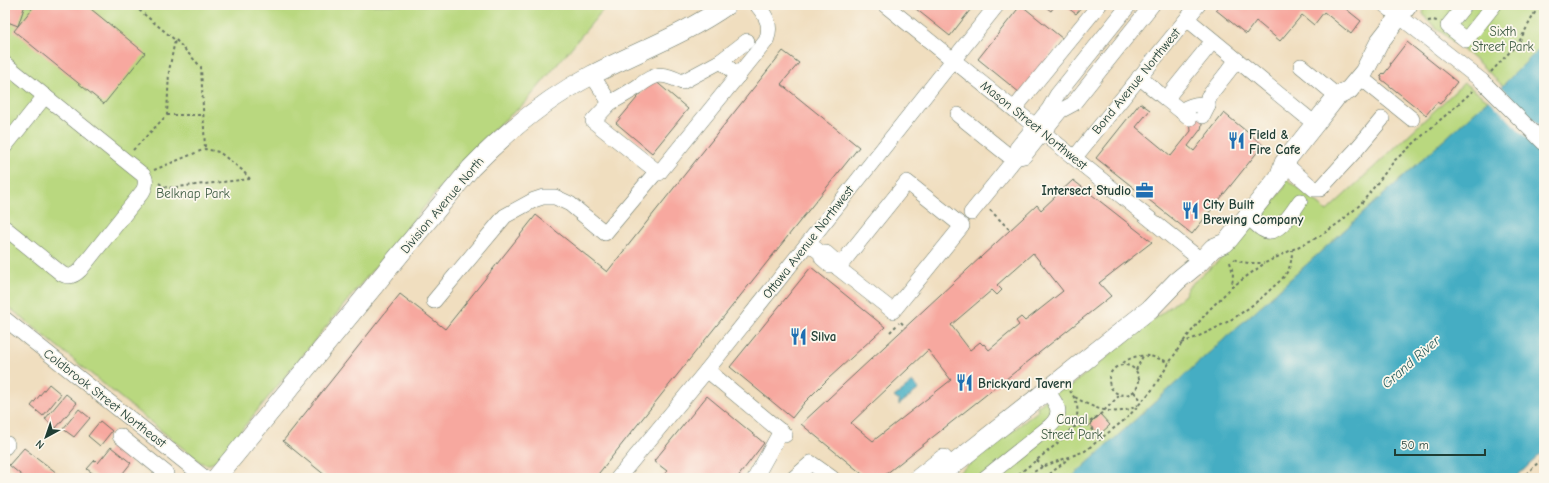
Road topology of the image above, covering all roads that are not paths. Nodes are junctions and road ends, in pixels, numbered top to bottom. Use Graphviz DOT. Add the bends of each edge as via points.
graph roads {
  1 [pos="727,5"];
  2 [pos="758,5"];
  3 [pos="885,5"];
  4 [pos="997,5"];
  5 [pos="1099,5"];
  6 [pos="1129,5"];
  7 [pos="1152,5"];
  8 [pos="1198,5"];
  9 [pos="1385,5"];
  10 [pos="1465,5"];
  11 [pos="1494,5"];
  12 [pos="1404,11"];
  13 [pos="1187,19"];
  14 [pos="1457,33"];
  15 [pos="747,41"];
  16 [pos="1214,41"];
  17 [pos="1380,41"];
  18 [pos="1443,50"];
  19 [pos="953,60"];
  20 [pos="1237,60"];
  21 [pos="721,61"];
  22 [pos="5,64"];
  23 [pos="1302,66"];
  24 [pos="592,74"];
  25 [pos="738,76"];
  26 [pos="1139,77"];
  27 [pos="1360,77"];
  28 [pos="45,96"];
  29 [pos="1337,96"];
  30 [pos="1166,99"];
  31 [pos="610,103"];
  32 [pos="1014,109"];
  33 [pos="958,115"];
  34 [pos="1382,119"];
  35 [pos="1412,119"];
  36 [pos="1315,124"];
  37 [pos="1040,129"];
  38 [pos="1544,142"];
  39 [pos="5,146"];
  40 [pos="1075,157"];
  41 [pos="1015,159"];
  42 [pos="1284,162"];
  43 [pos="657,171"];
  44 [pos="1300,201"];
  45 [pos="971,212"];
  46 [pos="1247,216"];
  47 [pos="5,228"];
  48 [pos="808,243"];
  49 [pos="1207,254"];
  50 [pos="836,266"];
  51 [pos="434,301"];
  52 [pos="5,319"];
  53 [pos="1100,341"];
  54 [pos="707,370"];
  55 [pos="1047,391"];
  56 [pos="145,430"];
  57 [pos="120,436"];
  58 [pos="133,446"];
  59 [pos="178,456"];
  60 [pos="165,476"];
  61 [pos="205,478"];
  62 [pos="216,478"];
  63 [pos="618,478"];
  64 [pos="755,478"];
  65 [pos="794,478"];
  66 [pos="832,478"];
  67 [pos="919,478"];
  68 [pos="936,478"];
  69 [pos="985,478"];
  1 -- 24 [label="main road, Division Avenue North" via="678,35"];
  2 -- 25 [label="street" via="767,17 769,33 762,47"];
  3 -- 19 [label="street, Mason Street Northwest"];
  4 -- 19 [label="street, Ottawa Avenue Northwest"];
  5 -- 32 [label="street"];
  6 -- 37 [label="street" via="1057,95"];
  7 -- 37 [label="street" via="1073,104 1060,111"];
  8 -- 13 [label="street, Bond Avenue Northwest"];
  9 -- 12 [label="street"];
  10 -- 14 [label="street" via="1448,26"];
  11 -- 14 [label="street" via="1466,40"];
  12 -- 17 [label="main road"];
  12 -- 18 [label="street"];
  13 -- 16 [label="street"];
  13 -- 26 [label="street, Bond Avenue Northwest"];
  14 -- 18 [label="street"];
  15 -- 21 [label="street"];
  16 -- 20 [label="street"];
  16 -- 30 [label="street"];
  17 -- 27 [label="main road"];
  17 -- 29 [label="main road" via="1365,53 1340,84"];
  18 -- 38 [label="street" via="1494,92"];
  19 -- 32 [label="street, Mason Street Northwest"];
  19 -- 48 [label="street, Ottawa Avenue Northwest"];
  20 -- 30 [label="street" via="1196,113"];
  20 -- 36 [label="street"];
  21 -- 25 [label="street"];
  21 -- 31 [label="street" via="682,82 659,75 650,77"];
  22 -- 28 [label="street"];
  23 -- 29 [label="street"];
  24 -- 31 [label="street"];
  24 -- 62 [label="main road, Division Avenue North" via="528,115 471,168"];
  25 -- 43 [label="street" via="659,173"];
  26 -- 30 [label="street"];
  26 -- 40 [label="street, Bond Avenue Northwest"];
  27 -- 29 [label="main road" via="1349,90"];
  27 -- 35 [label="street"];
  28 -- 39 [label="street"];
  28 -- 47 [label="street" via="143,175 146,178 145,187 80,270 72,276 62,274"];
  29 -- 36 [label="main road"];
  31 -- 43 [label="street" via="593,121"];
  32 -- 37 [label="street, Mason Street Northwest"];
  33 -- 41 [label="street"];
  34 -- 42 [label="street" via="1320,189 1314,189"];
  36 -- 42 [label="main road"];
  37 -- 40 [label="street, Mason Street Northwest"];
  37 -- 41 [label="street" via="1017,148"];
  40 -- 49 [label="street, Mason Street Northwest"];
  41 -- 45 [label="street"];
  42 -- 46 [label="main road" via="1278,177"];
  42 -- 49 [label="main road" via="1269,172 1220,233"];
  43 -- 51 [label="street" via="605,233 570,204 555,197 543,197 523,205 505,216"];
  44 -- 46 [label="street" via="1282,224 1268,232"];
  46 -- 49 [label="main road" via="1227,241"];
  48 -- 50 [label="street" via="821,253 822,258 830,265"];
  48 -- 54 [label="street, Ottawa Avenue Northwest"];
  49 -- 53 [label="main road" via="1154,305"];
  50 -- 50 [label="street" via="893,312 962,226 907,182"];
  52 -- 56 [label="street, Coldbrook Street Northeast"];
  53 -- 55 [label="main road"];
  53 -- 67 [label="main road"];
  54 -- 63 [label="street, Ottawa Avenue Northwest"];
  54 -- 64 [label="street" via="783,433"];
  55 -- 68 [label="main road"];
  55 -- 69 [label="street" via="1058,408 1053,424"];
  56 -- 58 [label="street"];
  56 -- 59 [label="street, Coldbrook Street Northeast"];
  57 -- 58 [label="street"];
  58 -- 60 [label="street"];
  59 -- 60 [label="street"];
  59 -- 61 [label="street, Coldbrook Street Northeast"];
  65 -- 66 [label="street" via="811,463"];
}
